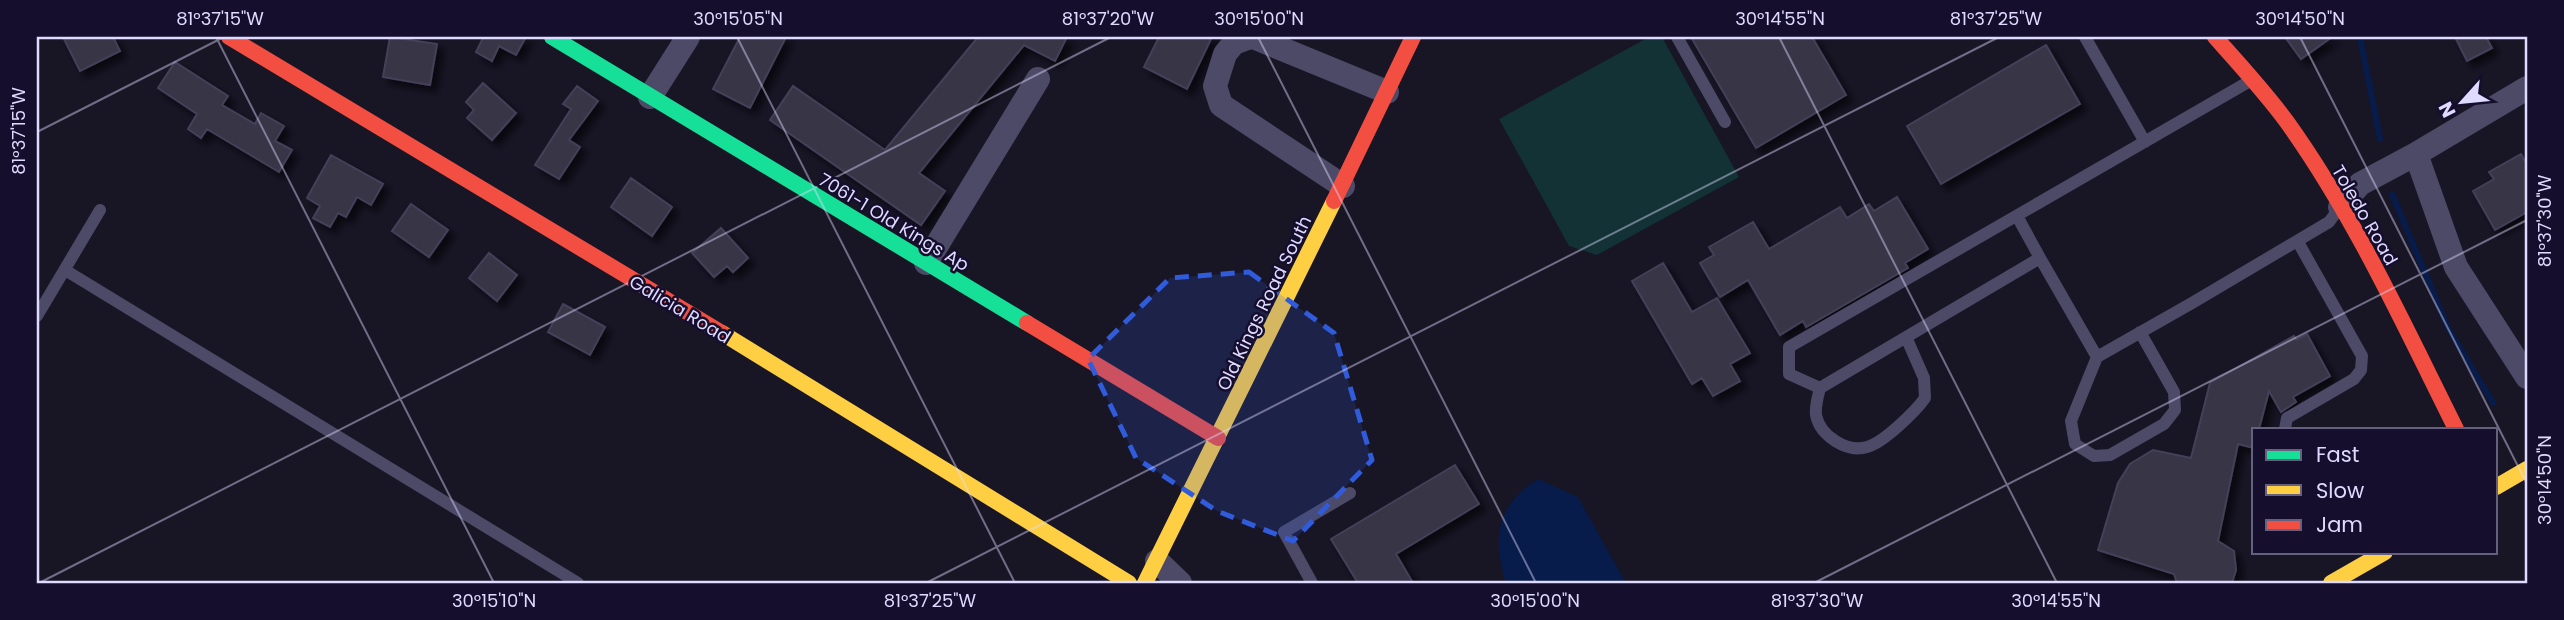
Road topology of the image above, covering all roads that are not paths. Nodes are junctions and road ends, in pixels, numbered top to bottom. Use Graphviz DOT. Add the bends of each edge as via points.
graph roads {
  1 [pos="229,37"];
  2 [pos="552,37"];
  3 [pos="688,37"];
  4 [pos="1251,37"];
  5 [pos="1413,37"];
  6 [pos="1677,37"];
  7 [pos="2085,37"];
  8 [pos="2215,37"];
  9 [pos="1038,79"];
  10 [pos="2253,80"];
  11 [pos="2527,88"];
  12 [pos="1387,92"];
  13 [pos="650,96"];
  14 [pos="1725,122"];
  15 [pos="2145,142"];
  16 [pos="2416,154"];
  17 [pos="1343,186"];
  18 [pos="2340,207"];
  19 [pos="100,210"];
  20 [pos="2017,216"];
  21 [pos="2298,242"];
  22 [pos="2040,258"];
  23 [pos="926,263"];
  24 [pos="65,270"];
  25 [pos="37,316"];
  26 [pos="2140,332"];
  27 [pos="1906,337"];
  28 [pos="2097,357"];
  29 [pos="2527,377"];
  30 [pos="1820,388"];
  31 [pos="2285,428"];
  32 [pos="2455,428"];
  33 [pos="1218,438"];
  34 [pos="2527,469"];
  35 [pos="2498,486"];
  36 [pos="1350,493"];
  37 [pos="2381,554"];
  38 [pos="1157,561"];
  39 [pos="578,583"];
  40 [pos="1129,583"];
  41 [pos="1145,583"];
  42 [pos="1180,583"];
  43 [pos="1312,583"];
  44 [pos="2330,583"];
  1 -- 40 [label="street, Galicia Road"];
  2 -- 13 [label="street, 7061-1 Old Kings Ap"];
  3 -- 13 [label="street"];
  4 -- 12 [label="street"];
  4 -- 17 [label="street" via="1234,43 1224,54 1215,86 1221,105"];
  5 -- 12 [label="street, Old Kings Road South"];
  6 -- 14 [label="lane"];
  7 -- 15 [label="lane"];
  8 -- 10 [label="street, Toledo Road"];
  9 -- 23 [label="street"];
  10 -- 15 [label="lane"];
  10 -- 18 [label="street, Toledo Road"];
  11 -- 16 [label="street"];
  12 -- 17 [label="street, Old Kings Road South"];
  13 -- 23 [label="street, 7061-1 Old Kings Ap"];
  15 -- 20 [label="lane"];
  16 -- 18 [label="street" via="2360,184"];
  16 -- 29 [label="street" via="2456,267"];
  17 -- 33 [label="street, Old Kings Road South"];
  18 -- 21 [label="lane" via="2329,222"];
  18 -- 32 [label="street, Toledo Road"];
  19 -- 24 [label="lane"];
  20 -- 22 [label="lane"];
  20 -- 30 [label="lane" via="1789,347 1789,374"];
  21 -- 26 [label="lane"];
  21 -- 31 [label="lane" via="2362,356 2361,370 2354,379 2287,418"];
  22 -- 27 [label="lane"];
  22 -- 28 [label="lane"];
  23 -- 33 [label="street, 7061-1 Old Kings Ap"];
  24 -- 25 [label="lane"];
  24 -- 39 [label="lane"];
  26 -- 28 [label="lane"];
  26 -- 28 [label="lane" via="2174,392 2175,410 2164,424 2110,455 2094,456 2075,444 2071,421"];
  27 -- 30 [label="lane"];
  27 -- 30 [label="lane" via="1924,378 1925,398 1875,444 1851,448 1835,442 1816,415"];
  33 -- 38 [label="street, Old Kings Road South"];
  34 -- 35 [label="street"];
  36 -- 43 [label="lane" via="1284,533"];
  37 -- 44 [label="street"];
  38 -- 41 [label="street, Old Kings Road South"];
  38 -- 42 [label="street"];
}
